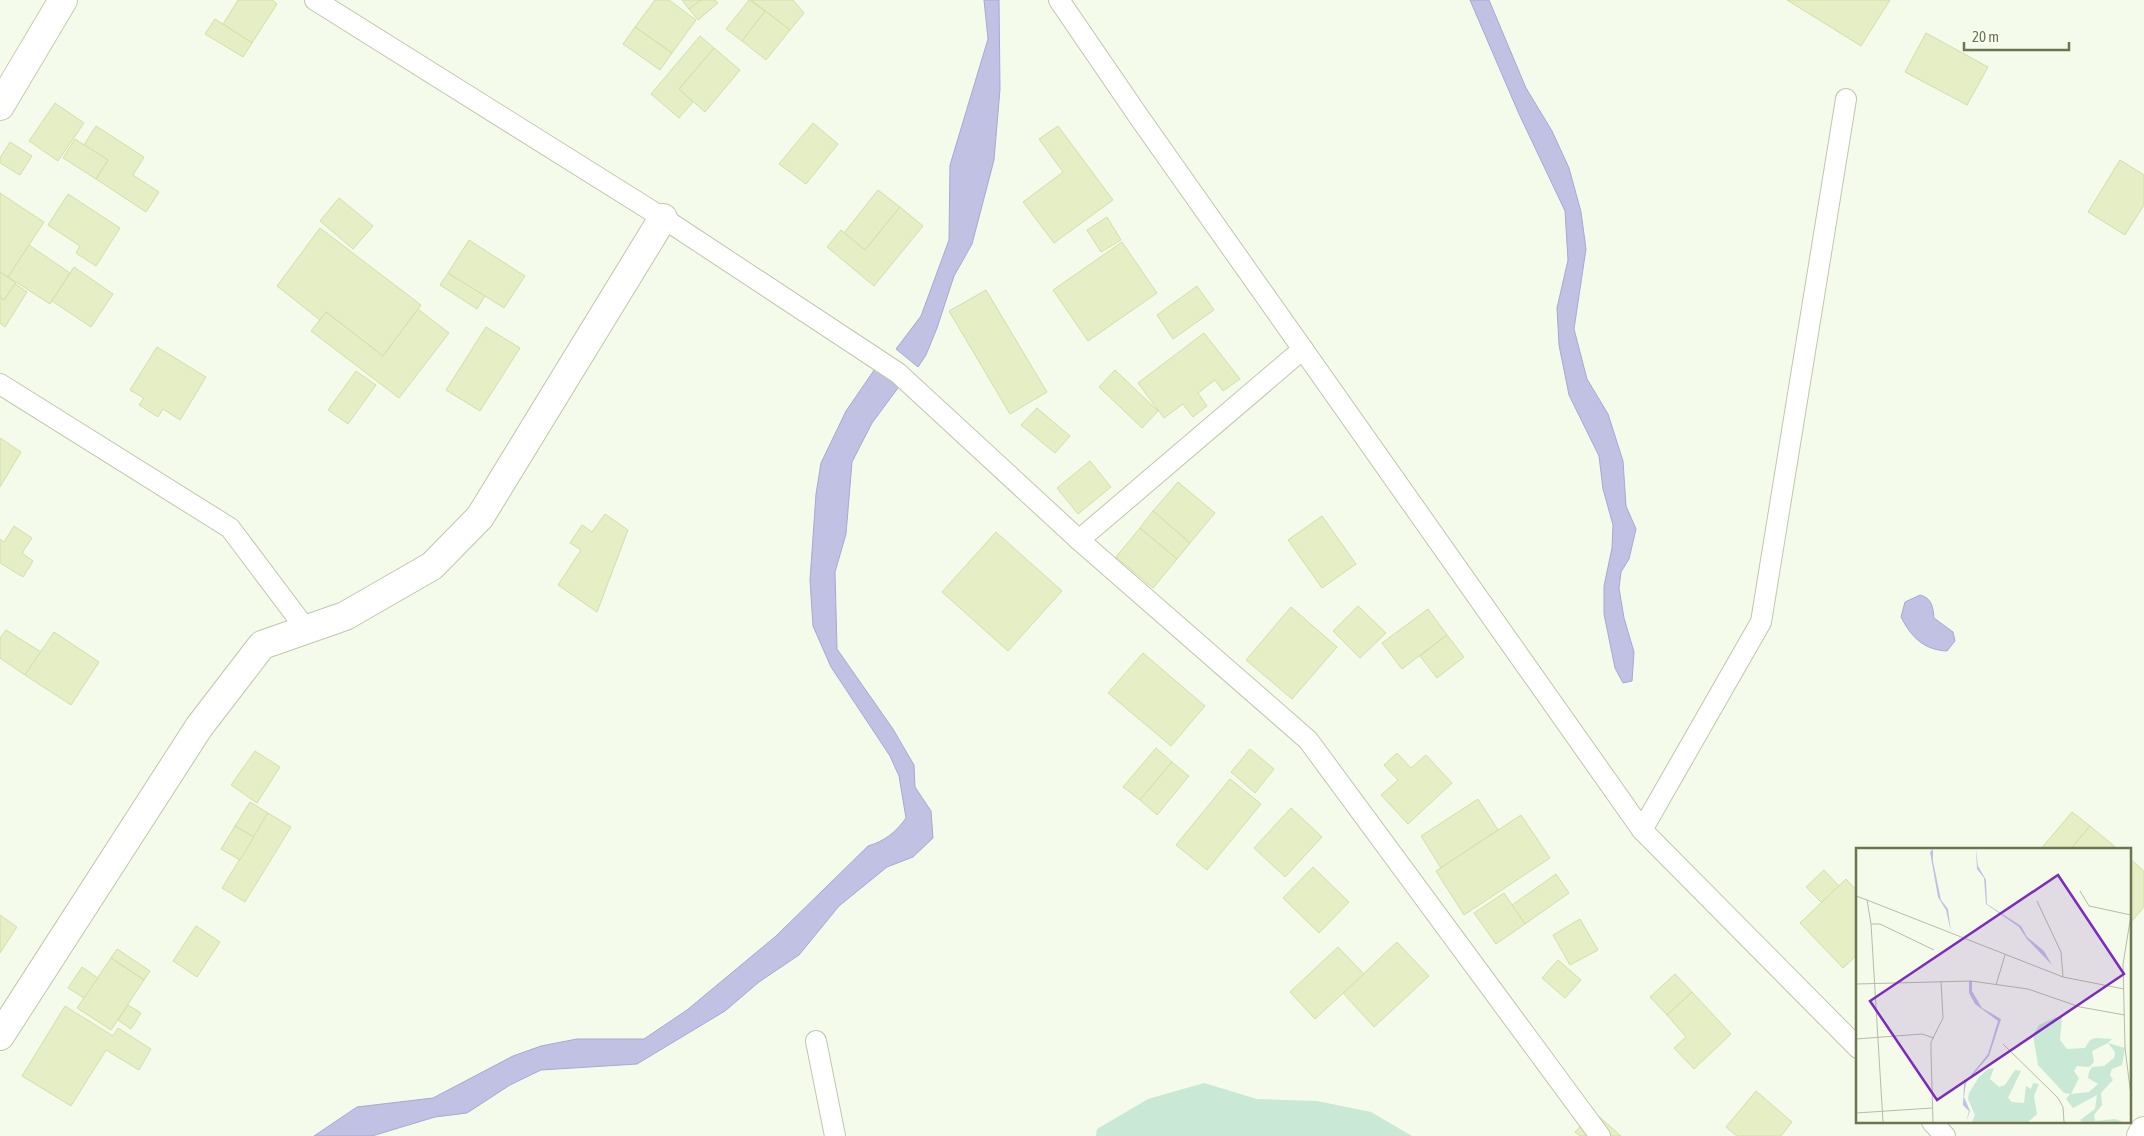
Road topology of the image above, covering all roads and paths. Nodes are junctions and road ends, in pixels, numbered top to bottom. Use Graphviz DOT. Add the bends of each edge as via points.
graph roads {
  1 [pos="63,0"];
  2 [pos="315,0"];
  3 [pos="1059,0"];
  4 [pos="1846,99"];
  5 [pos="0,106"];
  6 [pos="663,218"];
  7 [pos="1303,349"];
  8 [pos="0,384"];
  9 [pos="1079,540"];
  10 [pos="306,629"];
  11 [pos="1642,830"];
  12 [pos="0,1036"];
  13 [pos="816,1040"];
  14 [pos="1856,1046"];
  15 [pos="1934,1124"];
  16 [pos="2144,1131"];
  17 [pos="835,1136"];
  18 [pos="1600,1136"];
  19 [pos="1945,1136"];
  20 [pos="2141,1136"];
  1 -- 5 [label="street"];
  2 -- 6 [label="lane"];
  3 -- 7 [label="lane"];
  4 -- 11 [label="lane" via="1762,622"];
  6 -- 9 [label="lane" via="898,373"];
  6 -- 10 [label="street" via="480,517 432,566 345,616"];
  7 -- 9 [label="lane"];
  7 -- 11 [label="lane"];
  8 -- 10 [label="lane" via="230,528"];
  9 -- 18 [label="lane" via="1308,740"];
  10 -- 12 [label="street" via="262,645 199,727"];
  11 -- 14 [label="lane"];
  13 -- 17 [label="lane"];
  15 -- 19 [label="lane"];
  16 -- 20 [label="street"];
}
